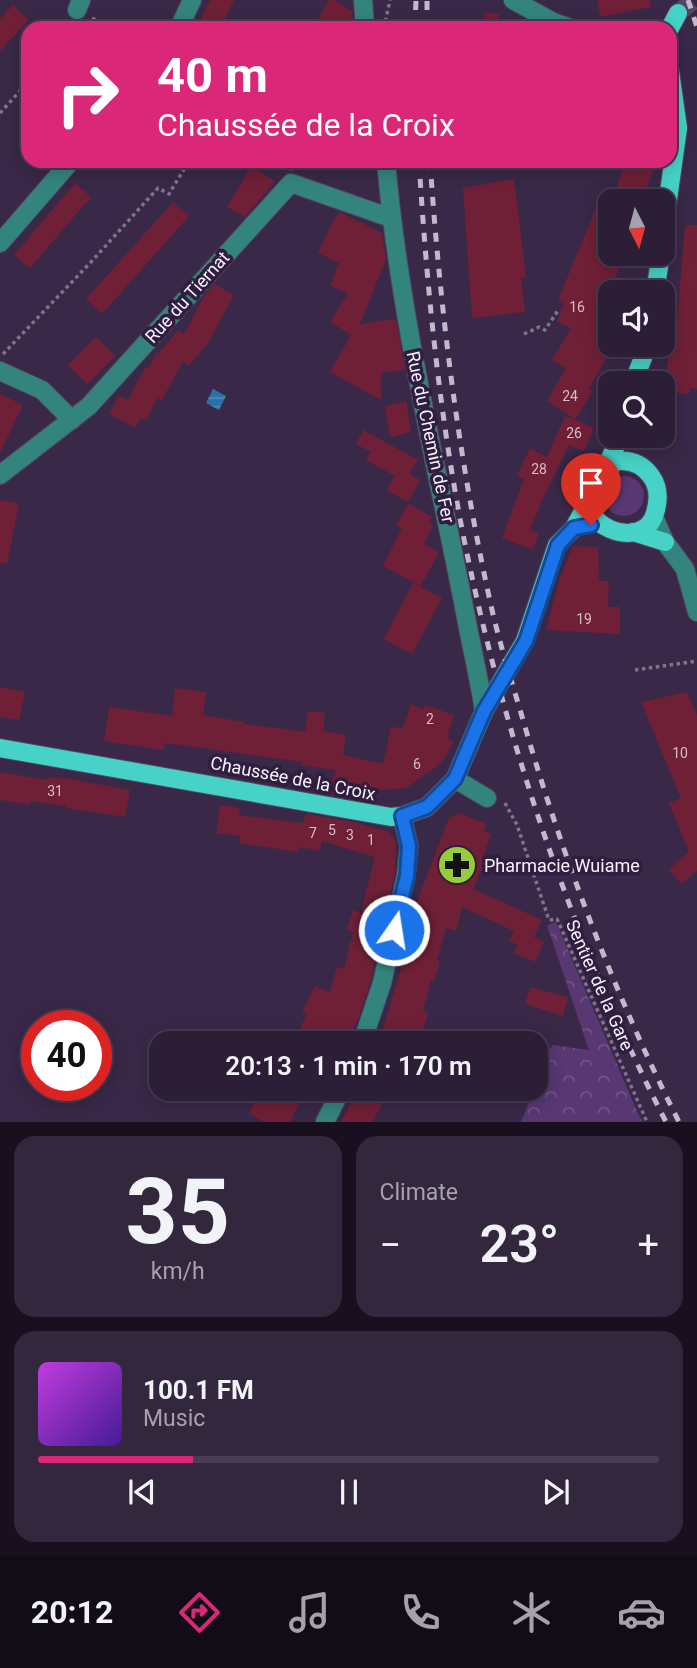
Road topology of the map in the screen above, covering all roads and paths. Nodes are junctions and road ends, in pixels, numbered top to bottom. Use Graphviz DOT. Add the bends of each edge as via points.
graph roads {
  1 [pos="192,0"];
  2 [pos="363,0"];
  3 [pos="390,0"];
  4 [pos="513,0"];
  5 [pos="182,21"];
  6 [pos="364,21"];
  7 [pos="386,21"];
  8 [pos="551,21"];
  9 [pos="21,90"];
  10 [pos="0,113"];
  11 [pos="65,168"];
  12 [pos="185,168"];
  13 [pos="387,168"];
  14 [pos="672,168"];
  15 [pos="669,189"];
  16 [pos="391,218"];
  17 [pos="0,243"];
  18 [pos="559,309"];
  19 [pos="524,334"];
  20 [pos="0,357"];
  21 [pos="0,371"];
  22 [pos="72,420"];
  23 [pos="615,448"];
  24 [pos="628,448"];
  25 [pos="636,463"];
  26 [pos="606,466"];
  27 [pos="0,475"];
  28 [pos="588,502"];
  29 [pos="654,517"];
  30 [pos="600,525"];
  31 [pos="574,528"];
  32 [pos="633,532"];
  33 [pos="665,542"];
  34 [pos="697,612"];
  35 [pos="697,661"];
  36 [pos="635,670"];
  37 [pos="484,711"];
  38 [pos="0,748"];
  39 [pos="455,779"];
  40 [pos="487,797"];
  41 [pos="402,816"];
  42 [pos="366,1031"];
  43 [pos="336,1101"];
  44 [pos="325,1122"];
  45 [pos="647,1122"];
  1 -- 5 [label="street"];
  2 -- 6 [label="street"];
  3 -- 7 [label="path"];
  4 -- 8 [label="street"];
  9 -- 10 [label="path"];
  11 -- 17 [label="street"];
  12 -- 20 [label="path" via="169,194 158,188"];
  13 -- 16 [label="street, Rue du Chemin de Fer"];
  14 -- 15 [label="main road"];
  16 -- 22 [label="street, Rue du Tiernat" via="291,183"];
  16 -- 37 [label="street, Rue du Chemin de Fer" via="424,414"];
  18 -- 19 [label="path" via="545,330 539,327"];
  21 -- 22 [label="street" via="41,390"];
  22 -- 27 [label="street, Rue du Tiernat"];
  23 -- 26 [label="main road"];
  24 -- 25 [label="main road"];
  25 -- 26 [label="main road" via="618,461"];
  25 -- 29 [label="main road" via="656,484"];
  26 -- 28 [label="main road" via="591,484"];
  28 -- 30 [label="main road"];
  28 -- 31 [label="main road, Chaussée de la Croix"];
  29 -- 32 [label="main road" via="647,527"];
  29 -- 33 [label="street"];
  30 -- 31 [label="main road"];
  30 -- 32 [label="main road"];
  31 -- 37 [label="main road, Chaussée de la Croix" via="558,545 526,641"];
  32 -- 33 [label="main road"];
  33 -- 34 [label="street" via="685,569"];
  35 -- 36 [label="path"];
  37 -- 39 [label="main road, Chaussée de la Croix"];
  38 -- 41 [label="main road, Chaussée de la Croix" via="370,815"];
  39 -- 40 [label="street"];
  39 -- 41 [label="main road, Chaussée de la Croix" via="427,807"];
  40 -- 45 [label="path, Sentier de la Gare" via="504,802 517,825 549,920 557,919"];
  41 -- 42 [label="street" via="409,846 407,876"];
  43 -- 44 [label="street"];
}
